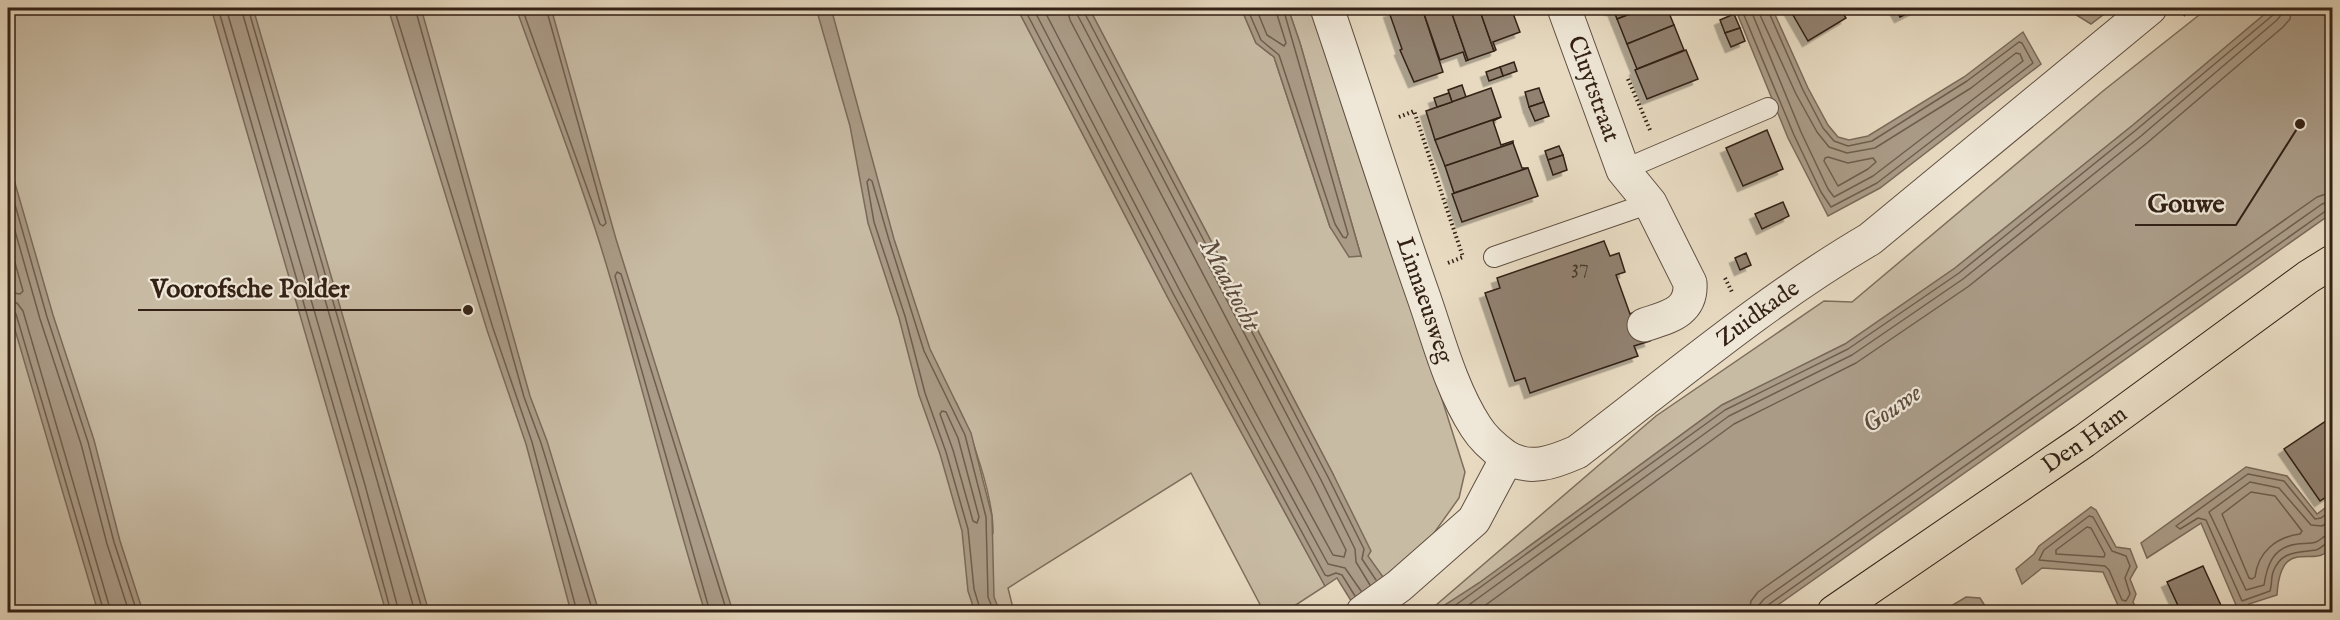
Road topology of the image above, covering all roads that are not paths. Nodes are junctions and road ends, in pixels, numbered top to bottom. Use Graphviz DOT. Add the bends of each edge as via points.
graph roads {
  1 [pos="1327,8"];
  2 [pos="1564,8"];
  3 [pos="2150,8"];
  4 [pos="1768,108"];
  5 [pos="1623,170"];
  6 [pos="1650,202"];
  7 [pos="1494,257"];
  8 [pos="2332,262"];
  9 [pos="1644,325"];
  10 [pos="1507,458"];
  11 [pos="1380,600"];
  12 [pos="1834,612"];
  1 -- 10 [label="street, Linnaeusweg" via="1450,373 1476,428"];
  2 -- 5 [label="street, Cluytstraat"];
  3 -- 10 [label="street, Zuidkade" via="1870,239 1770,303 1577,452 1553,463 1534,466"];
  4 -- 5 [label="lane, Cluytstraat"];
  5 -- 6 [label="street, Cluytstraat"];
  6 -- 7 [label="lane"];
  6 -- 9 [label="street, Cluytstraat" via="1685,272 1691,293 1679,312"];
  8 -- 12 [label="main road, Den Ham" via="2084,441"];
  10 -- 11 [label="street" via="1473,520"];
}
